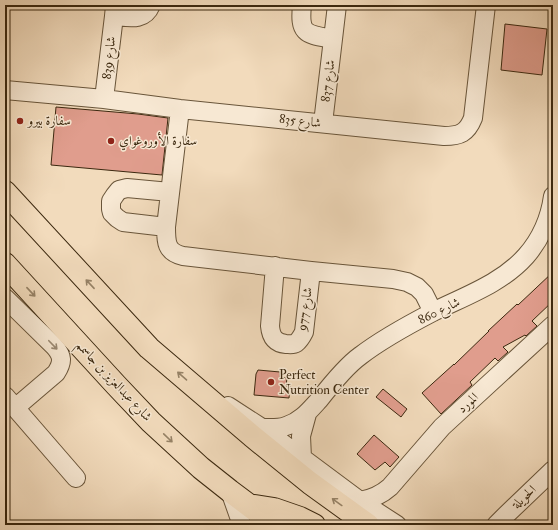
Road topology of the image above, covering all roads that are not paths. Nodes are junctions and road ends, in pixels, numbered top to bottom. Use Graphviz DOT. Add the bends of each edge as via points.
graph roads {
  1 [pos="151,5"];
  2 [pos="302,5"];
  3 [pos="337,5"];
  4 [pos="486,5"];
  5 [pos="114,11"];
  6 [pos="333,39"];
  7 [pos="5,90"];
  8 [pos="104,99"];
  9 [pos="180,109"];
  10 [pos="323,123"];
  11 [pos="5,192"];
  12 [pos="170,192"];
  13 [pos="553,203"];
  14 [pos="166,227"];
  15 [pos="5,264"];
  16 [pos="275,266"];
  17 [pos="311,271"];
  18 [pos="5,298"];
  19 [pos="433,312"];
  20 [pos="553,325"];
  21 [pos="204,395"];
  22 [pos="10,402"];
  23 [pos="307,414"];
  24 [pos="262,428"];
  25 [pos="302,458"];
  26 [pos="553,470"];
  27 [pos="76,478"];
  28 [pos="390,487"];
  29 [pos="360,501"];
  30 [pos="246,515"];
  31 [pos="384,523"];
  32 [pos="275,525"];
  33 [pos="314,525"];
  34 [pos="496,525"];
  1 -- 5 [label="street, شارع 839" via="147,13 133,18"];
  2 -- 6 [label="street" via="301,23 307,33"];
  3 -- 6 [label="street, شارع 837"];
  4 -- 10 [label="street, شارع 835" via="473,118 464,132 455,136 444,136"];
  5 -- 8 [label="street, شارع 839"];
  6 -- 10 [label="street, شارع 837"];
  7 -- 8 [label="street, شارع 835"];
  8 -- 9 [label="street, شارع 835"];
  9 -- 10 [label="street, شارع 835"];
  9 -- 12 [label="street, شارع 977"];
  21 -- 11 [label="main road, one-way" via="149,348"];
  12 -- 14 [label="street, شارع 977"];
  12 -- 14 [label="street" via="127,188 119,190 111,201 112,213 123,222"];
  13 -- 19 [label="street, شارع 860" via="538,239 526,256 510,271 470,296"];
  14 -- 16 [label="street, شارع 977" via="167,243 176,254"];
  15 -- 30 [label="main road, شارع عبدالعزيز بن جاسمم, one-way" via="151,422 230,492"];
  16 -- 17 [label="street, شارع 977"];
  16 -- 17 [label="street, شارع 977" via="270,333 281,344 296,343 304,332"];
  17 -- 19 [label="street, شارع 977" via="407,282 424,294"];
  18 -- 22 [label="street, شارع عبدالعزيز بن جاسمم, one-way" via="60,352 61,358 56,373"];
  19 -- 23 [label="street, شارع 860" via="358,357"];
  20 -- 28 [label="street, المورد" via="442,427"];
  21 -- 24 [label="street"];
  31 -- 21 [label="main road, one-way" via="310,483"];
  22 -- 27 [label="street"];
  23 -- 24 [label="street, شارع 860" via="286,426"];
  23 -- 25 [label="street, شارع 860" via="301,436"];
  24 -- 25 [label="street"];
  25 -- 29 [label="street"];
  26 -- 34 [label="street, الحويلة"];
  28 -- 29 [label="street, المورد" via="376,497"];
  28 -- 31 [label="street, المورد"];
  29 -- 31 [label="street"];
  30 -- 32 [label="main road, شارع عبدالعزيز بن جاسمم"];
  30 -- 33 [label="main road" via="274,509"];
}
